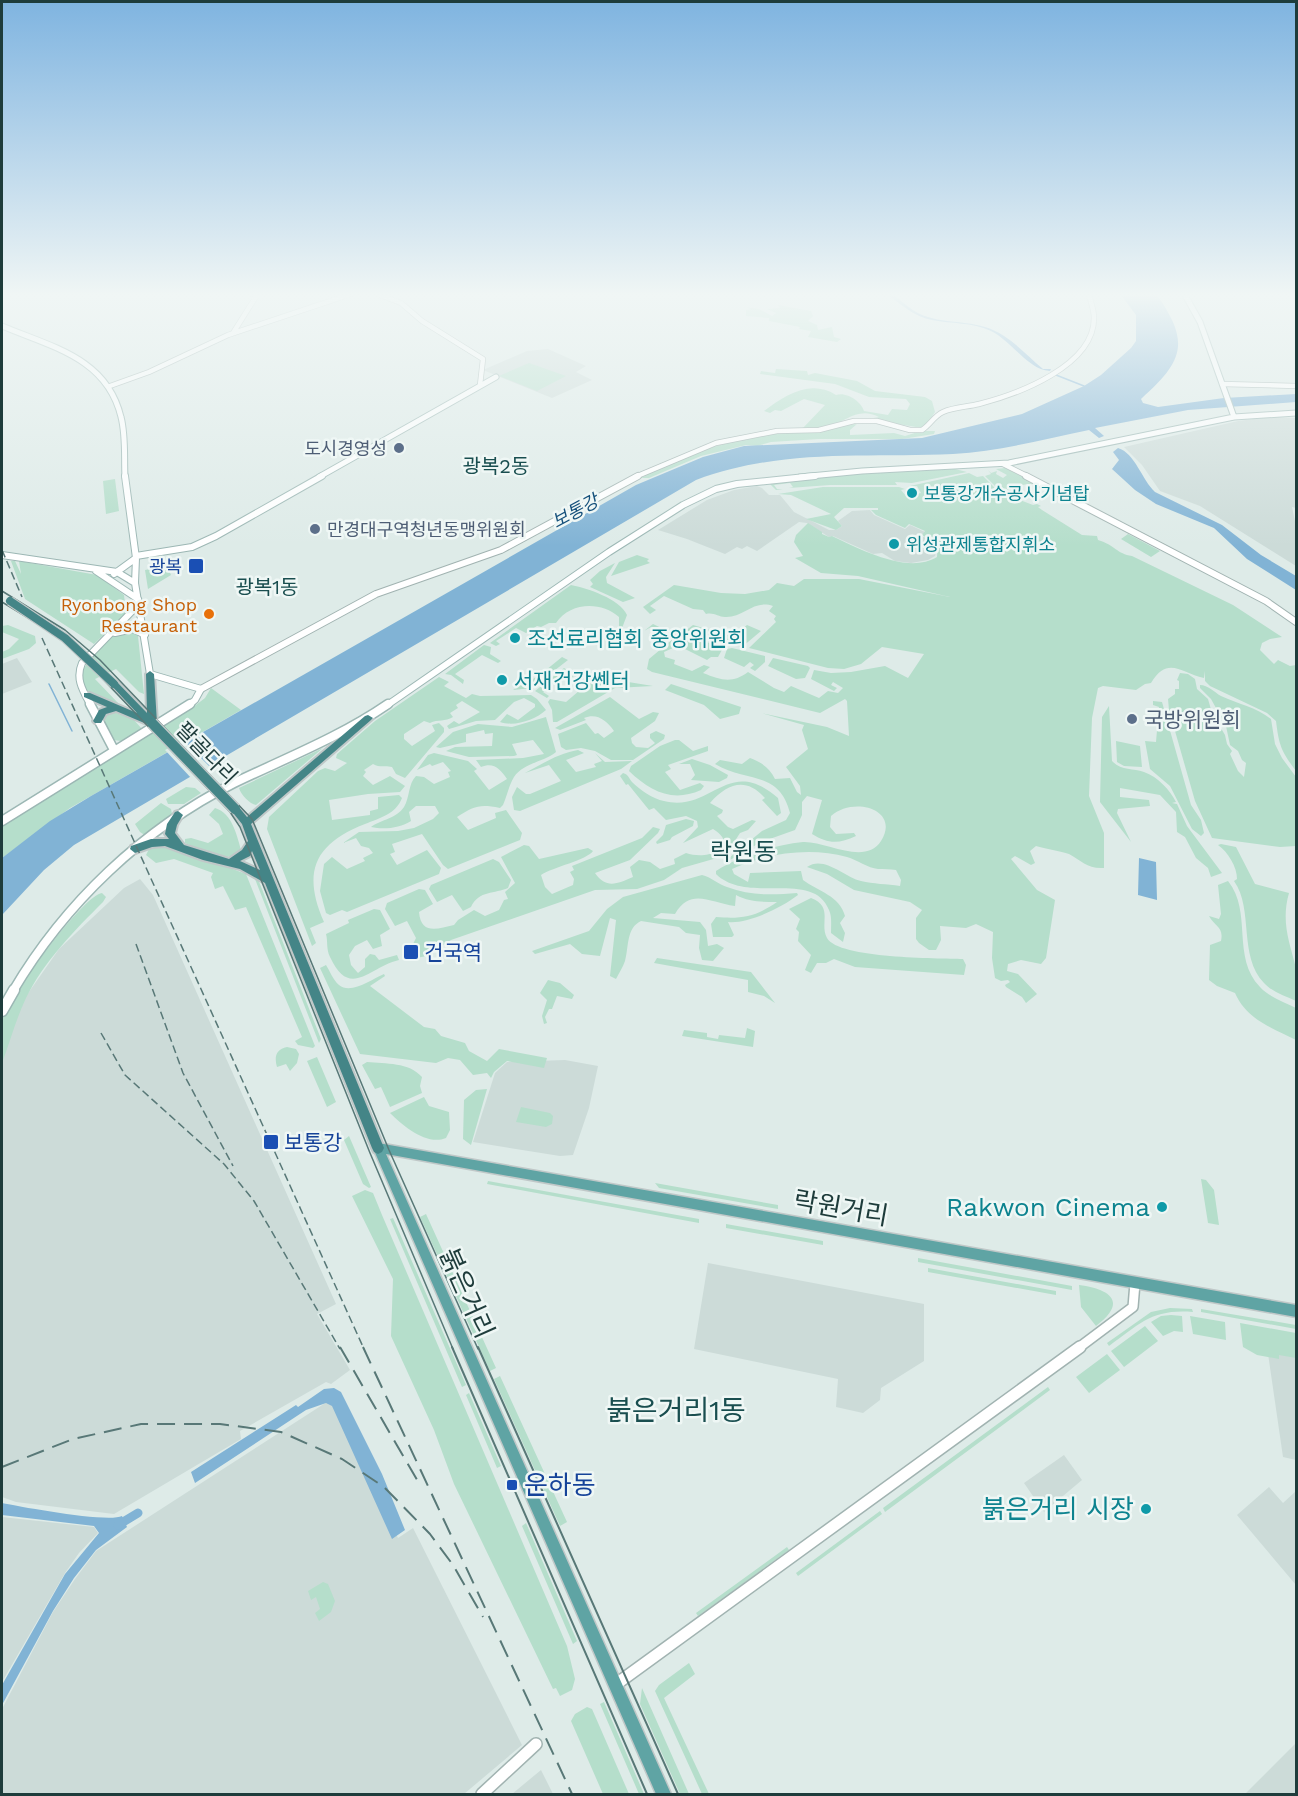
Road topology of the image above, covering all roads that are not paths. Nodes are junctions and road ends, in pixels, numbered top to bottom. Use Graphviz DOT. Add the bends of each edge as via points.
graph roads {
  1 [pos="104,379"];
  2 [pos="130,379"];
  3 [pos="481,379"];
  4 [pos="492,379"];
  5 [pos="1045,379"];
  6 [pos="1220,379"];
  7 [pos="480,385"];
  8 [pos="110,386"];
  9 [pos="1222,386"];
  10 [pos="1296,386"];
  11 [pos="1296,413"];
  12 [pos="1233,415"];
  13 [pos="1003,464"];
  14 [pos="2,555"];
  15 [pos="136,557"];
  16 [pos="87,568"];
  17 [pos="117,572"];
  18 [pos="108,579"];
  19 [pos="135,583"];
  20 [pos="125,590"];
  21 [pos="5,599"];
  22 [pos="139,601"];
  23 [pos="1296,622"];
  24 [pos="109,635"];
  25 [pos="144,635"];
  26 [pos="150,674"];
  27 [pos="201,689"];
  28 [pos="87,695"];
  29 [pos="119,707"];
  30 [pos="369,718"];
  31 [pos="98,720"];
  32 [pos="152,723"];
  33 [pos="114,750"];
  34 [pos="235,809"];
  35 [pos="178,815"];
  36 [pos="2,820"];
  37 [pos="246,823"];
  38 [pos="254,841"];
  39 [pos="180,847"];
  40 [pos="135,849"];
  41 [pos="230,862"];
  42 [pos="269,880"];
  43 [pos="2,1011"];
  44 [pos="378,1148"];
  45 [pos="1135,1283"];
  46 [pos="1296,1311"];
  47 [pos="615,1685"];
  48 [pos="536,1744"];
  49 [pos="482,1794"];
  50 [pos="663,1794"];
  1 -- 8 [label="main road"];
  2 -- 8 [label="street"];
  3 -- 7 [label="street"];
  4 -- 7 [label="main road"];
  5 -- 27 [label="street" via="977,405 941,412 922,430 877,421 854,421 819,430 777,431 716,442 649,470 501,550 376,594"];
  6 -- 9 [label="main road"];
  7 -- 15 [label="main road" via="216,536 192,547"];
  8 -- 15 [label="main road" via="122,419"];
  9 -- 10 [label="street"];
  9 -- 12 [label="main road"];
  11 -- 12 [label="main road"];
  12 -- 13 [label="main road"];
  13 -- 23 [label="street" via="1266,601"];
  13 -- 30 [label="main road" via="862,471 716,489 624,543"];
  14 -- 16 [label="main road"];
  15 -- 17 [label="main road"];
  15 -- 19 [label="main road"];
  16 -- 17 [label="main road"];
  16 -- 18 [label="main road"];
  17 -- 18 [label="main road"];
  17 -- 19 [label="main road"];
  18 -- 20 [label="main road"];
  19 -- 20 [label="main road"];
  19 -- 22 [label="main road"];
  20 -- 22 [label="main road"];
  21 -- 32 [label="highway, 팔골다리, bridge" via="77,645"];
  22 -- 24 [label="main road"];
  22 -- 25 [label="main road"];
  24 -- 25 [label="main road" via="127,629"];
  24 -- 28 [label="main road" via="78,672"];
  25 -- 26 [label="main road"];
  26 -- 27 [label="main road"];
  26 -- 32 [label="highway"];
  27 -- 33 [label="main road" via="185,708"];
  28 -- 29 [label="highway"];
  28 -- 31 [label="main road"];
  29 -- 31 [label="highway" via="106,710"];
  29 -- 32 [label="highway"];
  30 -- 35 [label="main road"];
  30 -- 37 [label="highway"];
  31 -- 33 [label="main road"];
  32 -- 34 [label="highway, 팔골다리, bridge"];
  33 -- 36 [label="main road"];
  34 -- 37 [label="highway, 붉은거리"];
  35 -- 39 [label="highway" via="170,834"];
  35 -- 40 [label="main road"];
  37 -- 38 [label="highway, 붉은거리"];
  38 -- 41 [label="highway" via="246,853"];
  38 -- 42 [label="highway, 붉은거리"];
  39 -- 40 [label="highway" via="158,842"];
  39 -- 41 [label="highway"];
  40 -- 43 [label="main road" via="53,933"];
  41 -- 42 [label="highway"];
  42 -- 44 [label="highway, 붉은거리"];
  44 -- 45 [label="main road, 락원거리"];
  44 -- 47 [label="main road, 붉은거리"];
  45 -- 46 [label="main road, 락원거리"];
  45 -- 47 [label="street" via="1132,1307 1124,1315"];
  47 -- 50 [label="main road, 붉은거리"];
  48 -- 49 [label="street"];
}
